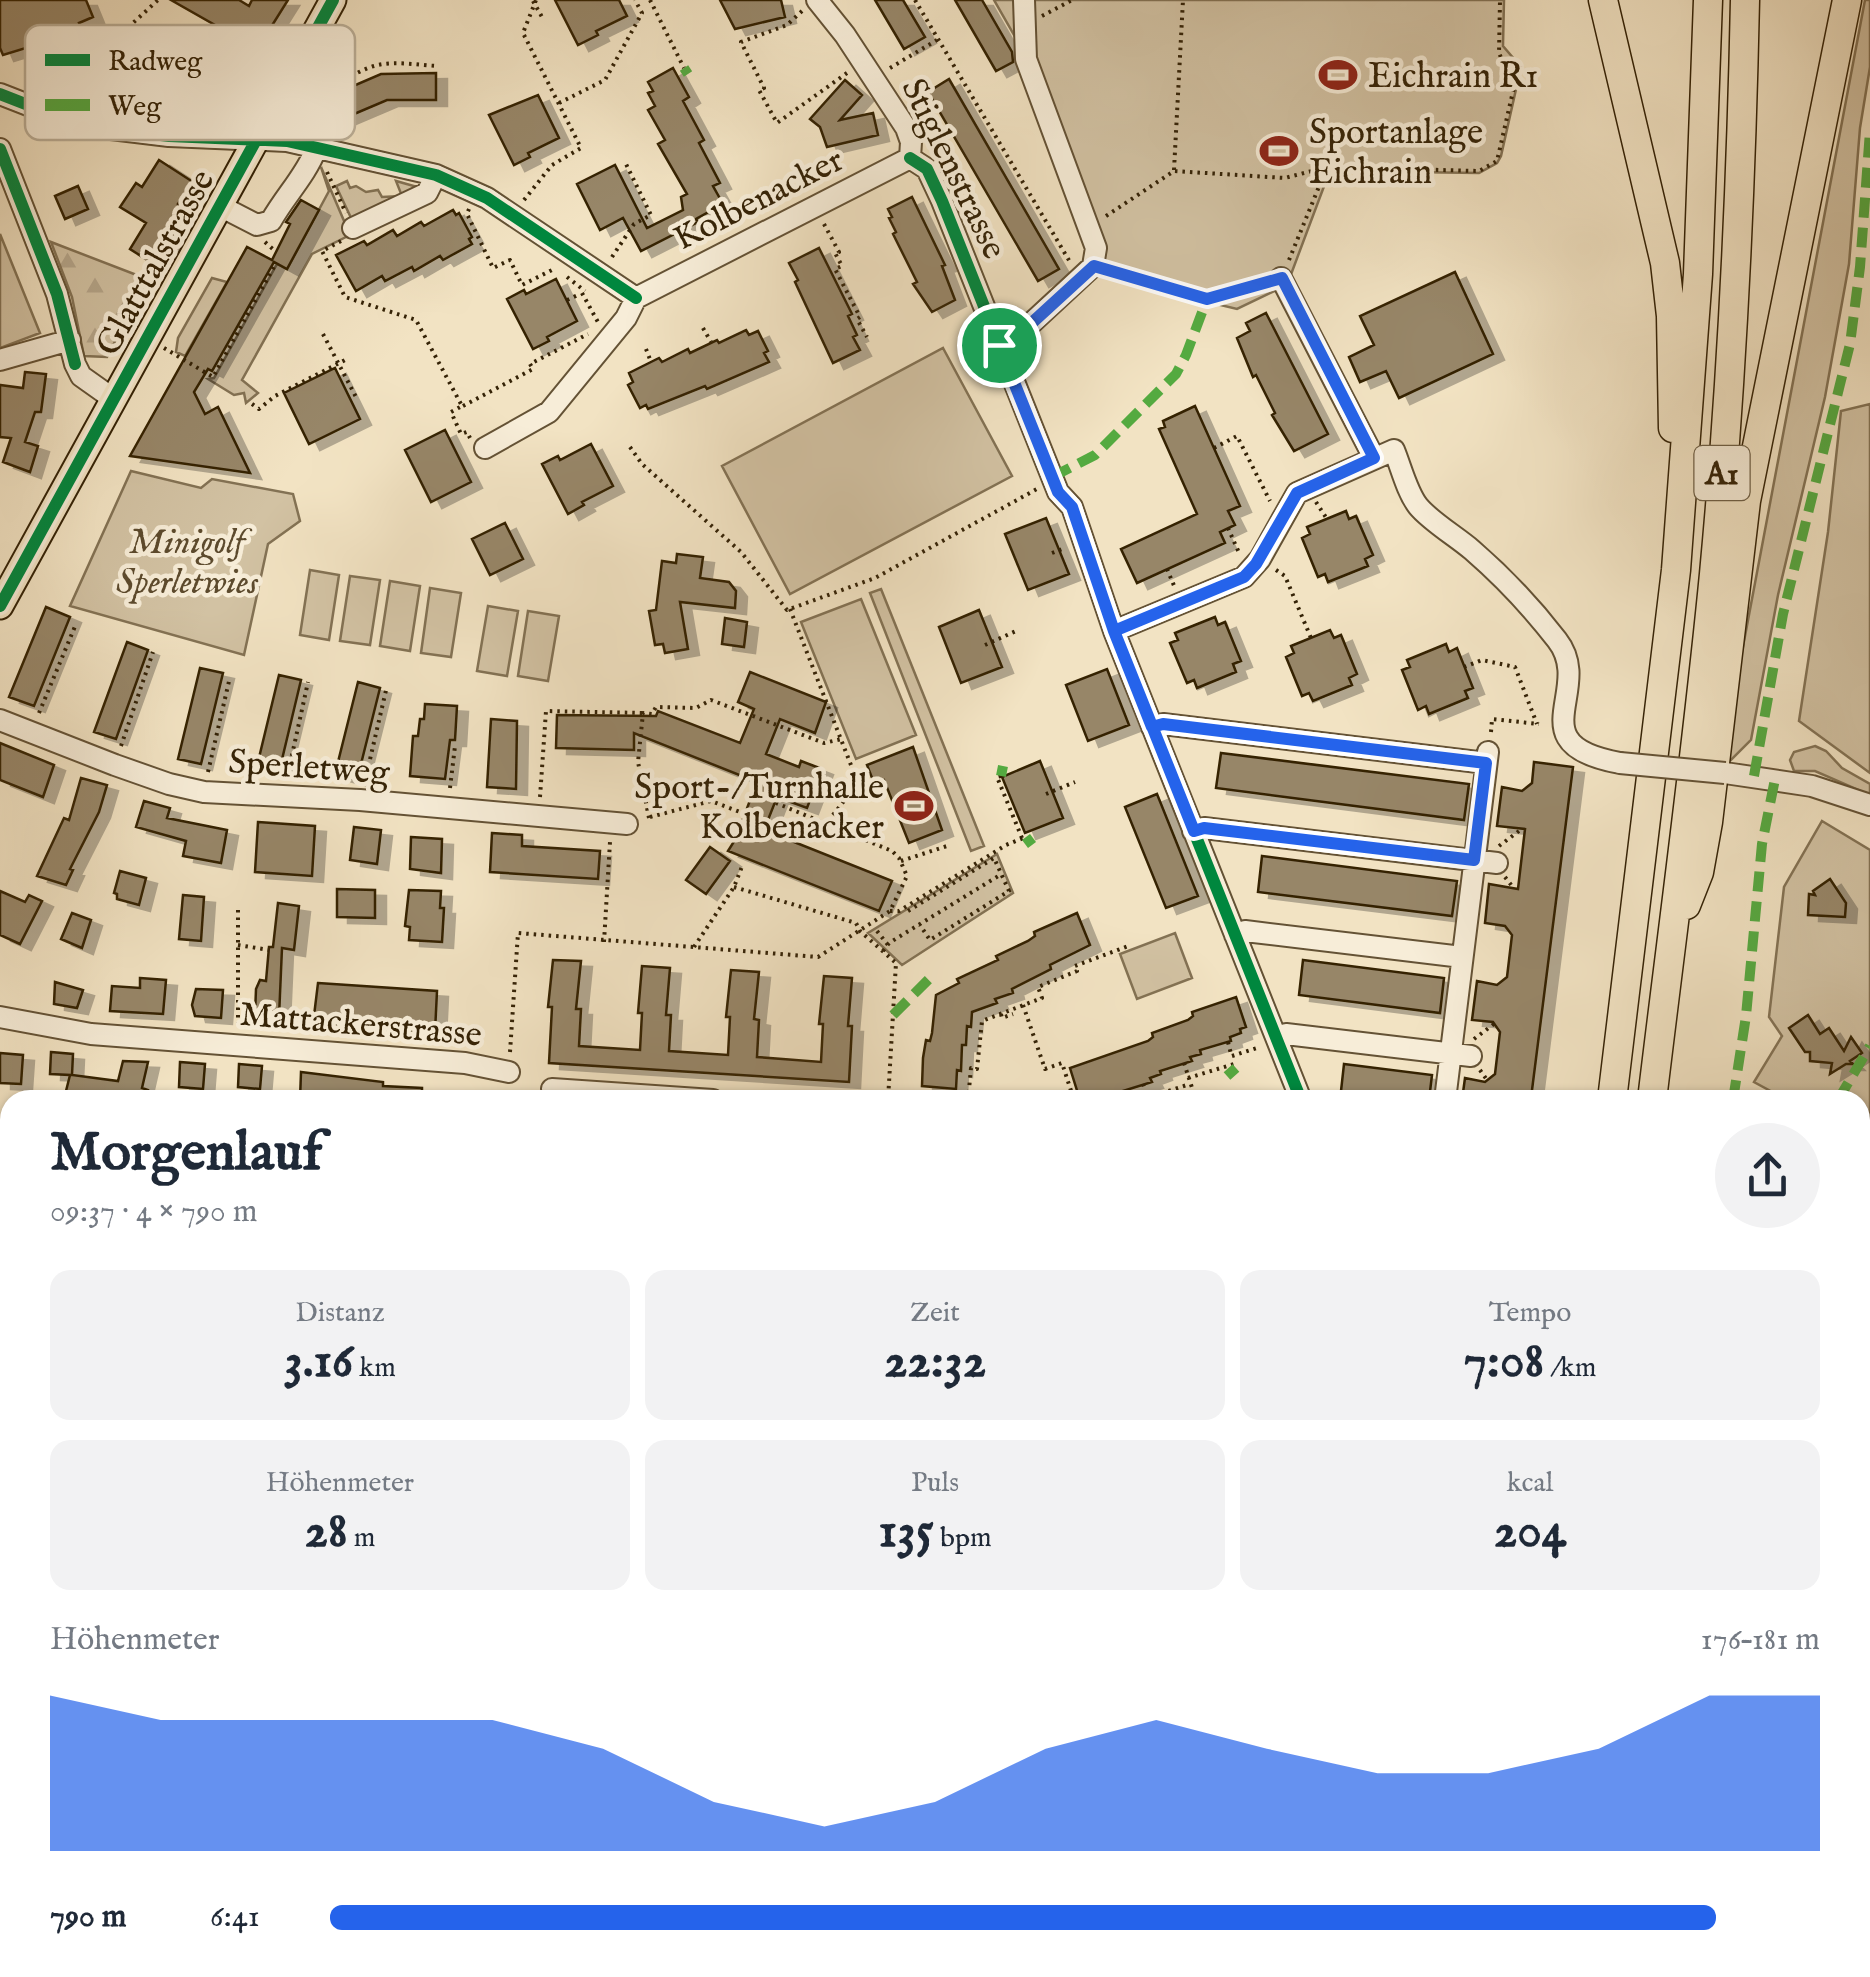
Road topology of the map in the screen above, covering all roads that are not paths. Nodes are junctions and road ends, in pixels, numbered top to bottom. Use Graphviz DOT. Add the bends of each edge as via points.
graph roads {
  1 [pos="333,0"];
  2 [pos="1024,0"];
  3 [pos="1603,0"];
  4 [pos="1708,0"];
  5 [pos="1745,0"];
  6 [pos="1847,0"];
  7 [pos="813,3"];
  8 [pos="319,25"];
  9 [pos="0,94"];
  10 [pos="25,104"];
  11 [pos="257,140"];
  12 [pos="265,140"];
  13 [pos="0,149"];
  14 [pos="321,156"];
  15 [pos="910,158"];
  16 [pos="436,175"];
  17 [pos="220,206"];
  18 [pos="352,232"];
  19 [pos="1282,278"];
  20 [pos="636,298"];
  21 [pos="70,340"];
  22 [pos="999,345"];
  23 [pos="0,360"];
  24 [pos="112,398"];
  25 [pos="483,443"];
  26 [pos="1384,454"];
  27 [pos="1679,534"];
  28 [pos="0,606"];
  29 [pos="1114,631"];
  30 [pos="0,720"];
  31 [pos="1152,727"];
  32 [pos="1870,805"];
  33 [pos="626,824"];
  34 [pos="1194,831"];
  35 [pos="1474,860"];
  36 [pos="1498,863"];
  37 [pos="1235,935"];
  38 [pos="1670,944"];
  39 [pos="1462,957"];
  40 [pos="0,1016"];
  41 [pos="1268,1042"];
  42 [pos="1461,1055"];
  43 [pos="509,1072"];
  44 [pos="552,1088"];
  45 [pos="579,1090"];
  46 [pos="1295,1090"];
  47 [pos="1449,1090"];
  48 [pos="1613,1090"];
  49 [pos="1653,1090"];
  1 -- 8 [label="main road, Glatttalstrasse"];
  2 -- 22 [label="street" via="1026,59 1096,248 1087,273"];
  3 -- 27 [label="highway" via="1668,280"];
  4 -- 27 [label="highway, A1"];
  5 -- 38 [label="highway, A1" via="1722,475"];
  6 -- 38 [label="highway" via="1743,519 1699,872"];
  7 -- 15 [label="street, Stiglenstrasse" via="845,35 906,128"];
  9 -- 10 [label="street"];
  11 -- 17 [label="main road, Glatttalstrasse"];
  12 -- 14 [label="street"];
  13 -- 21 [label="street"];
  14 -- 16 [label="street"];
  14 -- 17 [label="street" via="270,221 257,226"];
  15 -- 20 [label="street, Kolbenacker"];
  15 -- 22 [label="street, Stiglenstrasse" via="927,169"];
  16 -- 18 [label="street" via="428,192"];
  16 -- 20 [label="street" via="487,198"];
  17 -- 24 [label="main road, Glatttalstrasse"];
  19 -- 26 [label="street"];
  20 -- 25 [label="street, Kolbenacker" via="549,412"];
  21 -- 23 [label="street"];
  21 -- 24 [label="street" via="81,376"];
  22 -- 29 [label="street, Stiglenstrasse" via="1056,485 1072,507"];
  24 -- 28 [label="main road, Glatttalstrasse"];
  26 -- 29 [label="street" via="1297,493 1250,557 1244,577"];
  26 -- 32 [label="street, bridge" via="1418,506 1478,556 1563,648 1564,726 1578,751 1620,763 1812,786"];
  27 -- 48 [label="highway, A1"];
  29 -- 31 [label="street, Stiglenstrasse"];
  30 -- 33 [label="street, Sperletweg" via="204,792"];
  31 -- 34 [label="street, Stiglenstrasse"];
  31 -- 35 [label="street" via="1487,757"];
  34 -- 35 [label="street"];
  34 -- 37 [label="street, Stiglenstrasse"];
  35 -- 36 [label="street"];
  35 -- 39 [label="street"];
  37 -- 39 [label="street"];
  37 -- 41 [label="street, Stiglenstrasse"];
  38 -- 49 [label="highway, A1"];
  39 -- 42 [label="street"];
  40 -- 43 [label="street, Mattackerstrasse" via="91,1034"];
  41 -- 42 [label="street" via="1286,1034"];
  41 -- 46 [label="street, Stiglenstrasse"];
  42 -- 47 [label="street"];
  44 -- 45 [label="street"];
}
